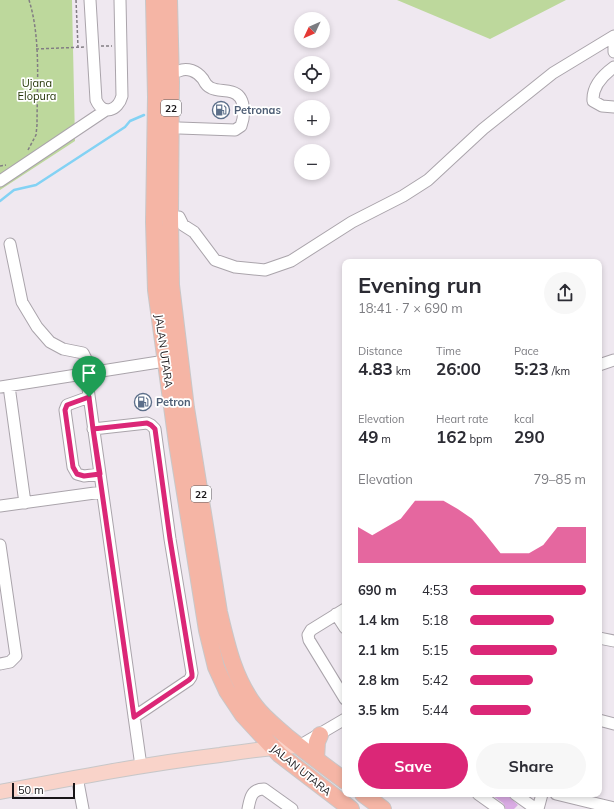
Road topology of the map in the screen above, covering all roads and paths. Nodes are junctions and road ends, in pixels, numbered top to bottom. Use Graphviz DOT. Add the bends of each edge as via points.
graph roads {
  1 [pos="29,0"];
  2 [pos="76,0"];
  3 [pos="90,0"];
  4 [pos="120,0"];
  5 [pos="145,0"];
  6 [pos="154,0"];
  7 [pos="164,0"];
  8 [pos="170,0"];
  9 [pos="614,36"];
  10 [pos="614,44"];
  11 [pos="121,45"];
  12 [pos="94,46"];
  13 [pos="78,47"];
  14 [pos="36,49"];
  15 [pos="614,52"];
  16 [pos="614,68"];
  17 [pos="179,71"];
  18 [pos="156,97"];
  19 [pos="614,107"];
  20 [pos="106,110"];
  21 [pos="179,128"];
  22 [pos="27,152"];
  23 [pos="6,165"];
  24 [pos="0,166"];
  25 [pos="0,181"];
  26 [pos="174,216"];
  27 [pos="10,244"];
  28 [pos="161,326"];
  29 [pos="614,360"];
  30 [pos="165,361"];
  31 [pos="602,364"];
  32 [pos="87,373"];
  33 [pos="4,386"];
  34 [pos="89,397"];
  35 [pos="93,429"];
  36 [pos="100,474"];
  37 [pos="102,492"];
  38 [pos="25,503"];
  39 [pos="0,506"];
  40 [pos="0,544"];
  41 [pos="341,611"];
  42 [pos="602,639"];
  43 [pos="614,641"];
  44 [pos="0,664"];
  45 [pos="342,694"];
  46 [pos="134,717"];
  47 [pos="342,721"];
  48 [pos="602,721"];
  49 [pos="614,724"];
  50 [pos="320,735"];
  51 [pos="299,746"];
  52 [pos="271,752"];
  53 [pos="316,759"];
  54 [pos="147,765"];
  55 [pos="77,777"];
  56 [pos="342,779"];
  57 [pos="0,792"];
  58 [pos="367,797"];
  59 [pos="482,797"];
  60 [pos="519,797"];
  61 [pos="541,797"];
  62 [pos="568,797"];
  63 [pos="347,808"];
  64 [pos="614,808"];
  65 [pos="83,809"];
  66 [pos="248,809"];
  67 [pos="292,809"];
  68 [pos="383,809"];
  69 [pos="498,809"];
  70 [pos="537,809"];
  1 -- 14 [label="path"];
  2 -- 13 [label="path"];
  3 -- 12 [label="street"];
  4 -- 11 [label="street"];
  5 -- 18 [label="highway" via="145,88 150,96"];
  6 -- 18 [label="highway, JALAN UTARA / 22"];
  7 -- 18 [label="highway" via="165,87 163,93"];
  8 -- 17 [label="highway" via="175,22"];
  8 -- 26 [label="highway, JALAN UTARA / 22"];
  9 -- 26 [label="street" via="553,73 483,129 428,180 352,222 291,261 265,270 235,267 215,260 194,232"];
  10 -- 15 [label="street"];
  11 -- 12 [label="path"];
  11 -- 20 [label="street" via="122,96 114,108"];
  12 -- 13 [label="path"];
  12 -- 20 [label="street" via="96,100 98,105"];
  13 -- 14 [label="path"];
  14 -- 22 [label="path" via="37,125 36,135"];
  16 -- 19 [label="street" via="604,74 593,96 598,104"];
  17 -- 21 [label="highway"];
  17 -- 21 [label="street" via="194,71 207,86 238,95 242,99 243,115 241,126 235,130"];
  18 -- 28 [label="highway, JALAN UTARA / 22" via="155,246 156,290"];
  20 -- 25 [label="street"];
  21 -- 26 [label="highway"];
  23 -- 24 [label="path"];
  26 -- 28 [label="highway" via="162,217 160,222 163,292"];
  26 -- 51 [label="highway, JALAN UTARA / 22" via="171,285 186,408 219,612 228,649 240,680 256,707"];
  27 -- 32 [label="street" via="22,302 50,342 63,349 83,353 87,360"];
  28 -- 30 [label="highway, JALAN UTARA / 22"];
  29 -- 31 [label="street"];
  30 -- 32 [label="street"];
  30 -- 52 [label="highway, JALAN UTARA / 22" via="205,623 216,667 227,692"];
  32 -- 33 [label="street"];
  32 -- 34 [label="street"];
  33 -- 38 [label="street"];
  34 -- 35 [label="street"];
  34 -- 36 [label="street" via="67,405 65,410 73,467 77,474 84,476"];
  35 -- 36 [label="street"];
  35 -- 46 [label="street" via="147,423 155,429 192,674 189,680"];
  36 -- 37 [label="street"];
  37 -- 38 [label="street"];
  37 -- 46 [label="street"];
  38 -- 39 [label="street"];
  40 -- 44 [label="street" via="16,656 10,662"];
  41 -- 45 [label="street" via="311,630 308,635"];
  42 -- 43 [label="street"];
  46 -- 54 [label="street"];
  47 -- 50 [label="street"];
  48 -- 49 [label="street"];
  50 -- 51 [label="street"];
  50 -- 53 [label="highway"];
  51 -- 52 [label="main road"];
  51 -- 53 [label="highway, JALAN UTARA / 22"];
  52 -- 54 [label="main road" via="187,765"];
  52 -- 63 [label="highway, JALAN UTARA" via="279,767 321,797"];
  53 -- 56 [label="highway, JALAN UTARA / 22"];
  54 -- 55 [label="main road"];
  55 -- 57 [label="main road"];
  55 -- 65 [label="street"];
  58 -- 68 [label="highway"];
  59 -- 69 [label="street"];
  60 -- 70 [label="street"];
  61 -- 70 [label="street"];
  62 -- 64 [label="street"];
  66 -- 67 [label="street" via="252,795 259,789"];
}
